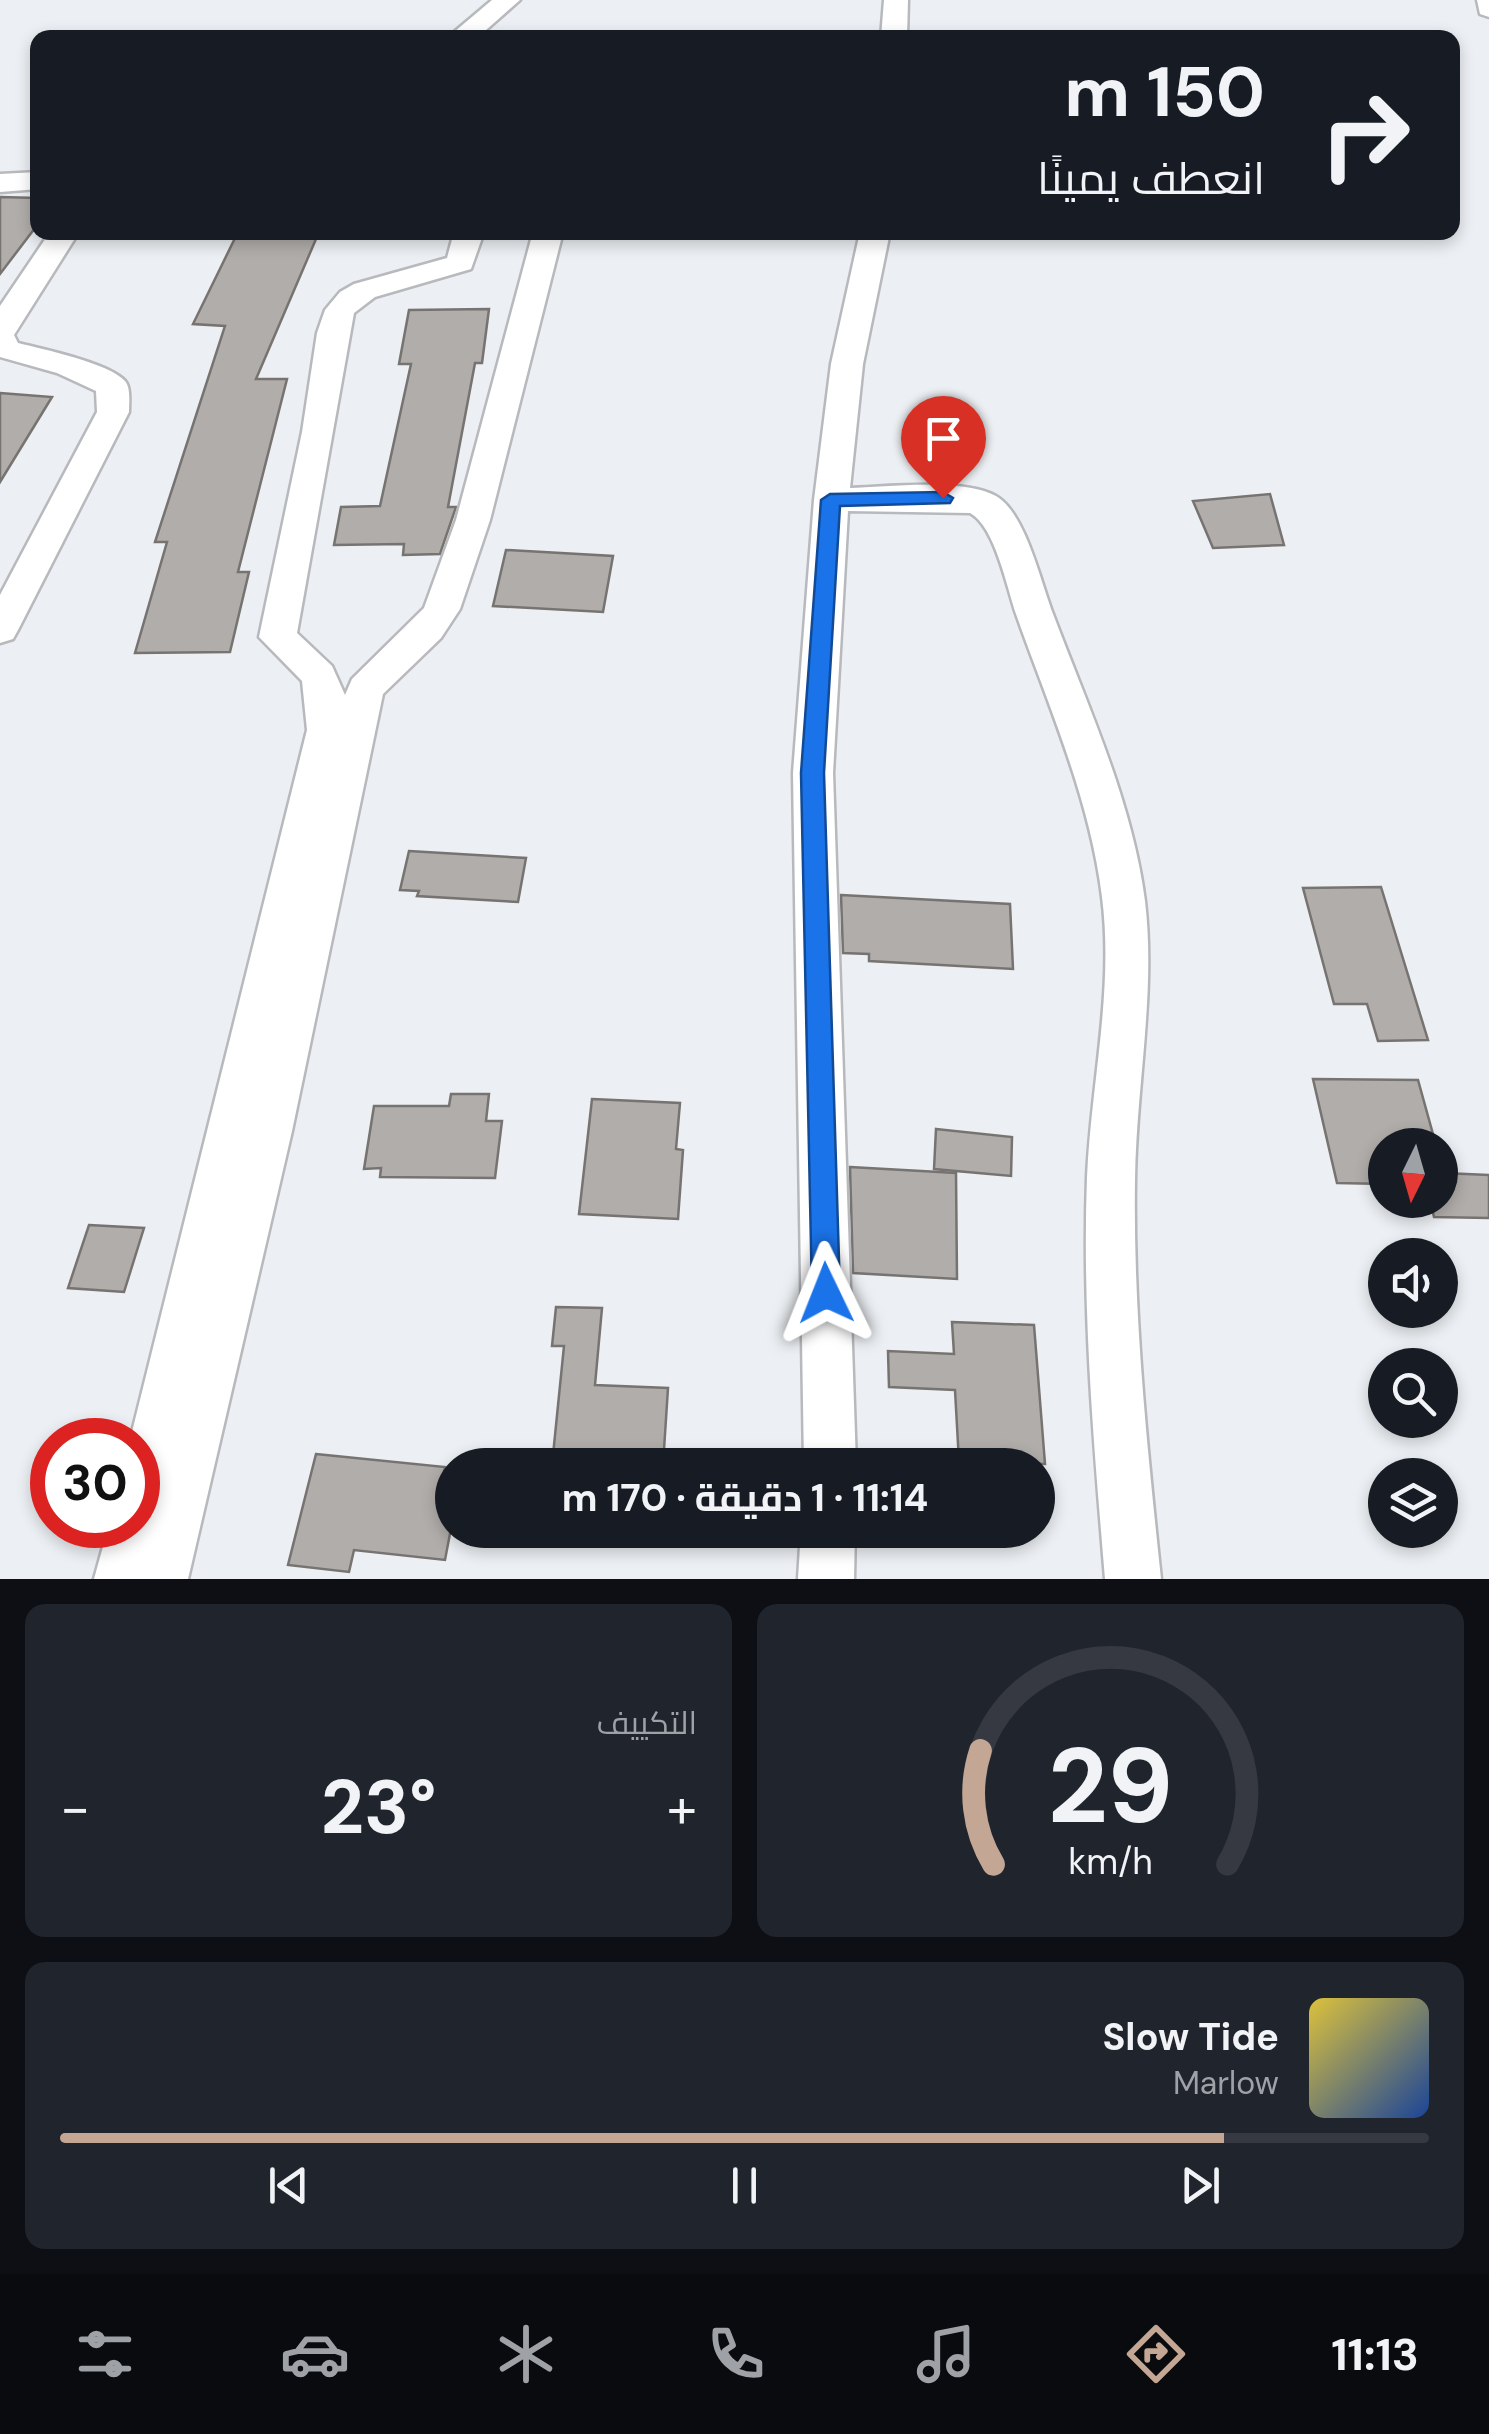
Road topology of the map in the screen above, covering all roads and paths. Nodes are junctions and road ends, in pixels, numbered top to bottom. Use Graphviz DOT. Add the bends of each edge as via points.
graph roads {
  1 [pos="508,0"];
  2 [pos="896,0"];
  3 [pos="1489,0"];
  4 [pos="1489,9"];
  5 [pos="470,30"];
  6 [pos="894,30"];
  7 [pos="30,181"];
  8 [pos="0,183"];
  9 [pos="60,240"];
  10 [pos="467,240"];
  11 [pos="546,240"];
  12 [pos="873,240"];
  13 [pos="0,335"];
  14 [pos="830,500"];
  15 [pos="0,630"];
  16 [pos="160,1426"];
  17 [pos="830,1448"];
  18 [pos="130,1548"];
  19 [pos="827,1548"];
  20 [pos="122,1579"];
  21 [pos="160,1579"];
  22 [pos="826,1579"];
  23 [pos="1133,1579"];
  1 -- 5 [label="street"];
  2 -- 6 [label="street"];
  3 -- 4 [label="street"];
  7 -- 8 [label="street"];
  9 -- 13 [label="street"];
  10 -- 16 [label="street" via="460,263 362,292 338,311 278,637 328,689 326,730"];
  11 -- 21 [label="street" via="473,520 442,609 365,689 270,1131"];
  12 -- 14 [label="street" via="846,364"];
  13 -- 15 [label="street" via="6,349 112,386 114,412"];
  14 -- 17 [label="street" via="813,773"];
  14 -- 23 [label="street" via="943,498 988,507 1010,548 1073,717 1117,861 1127,937 1111,1178 1111,1356"];
  18 -- 20 [label="street"];
  19 -- 22 [label="street"];
}
